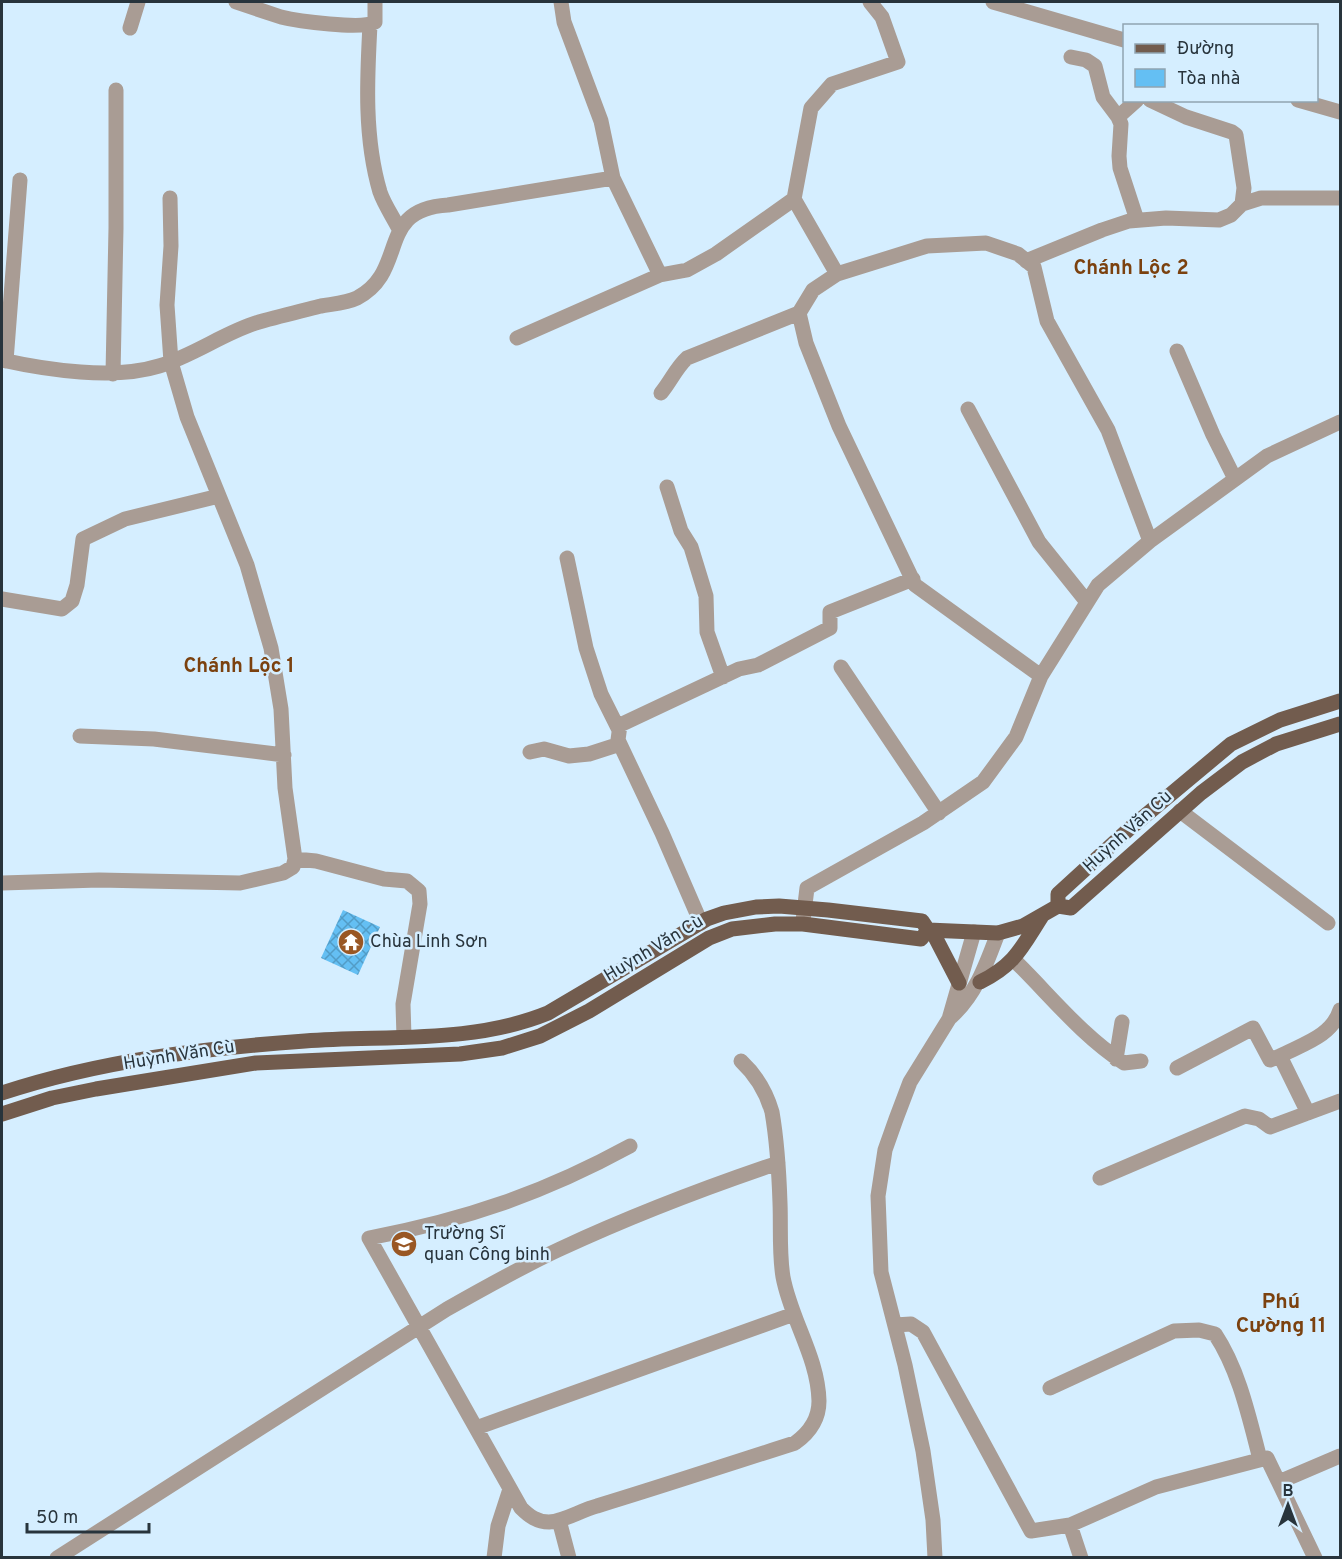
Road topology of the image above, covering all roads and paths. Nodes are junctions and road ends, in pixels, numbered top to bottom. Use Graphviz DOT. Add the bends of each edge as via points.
graph roads {
  1 [pos="138,2"];
  2 [pos="236,2"];
  3 [pos="375,2"];
  4 [pos="561,2"];
  5 [pos="870,2"];
  6 [pos="993,2"];
  7 [pos="370,25"];
  8 [pos="130,28"];
  9 [pos="1123,39"];
  10 [pos="1071,57"];
  11 [pos="116,90"];
  12 [pos="1135,102"];
  13 [pos="1154,102"];
  14 [pos="1305,102"];
  15 [pos="1341,112"];
  16 [pos="1118,117"];
  17 [pos="613,178"];
  18 [pos="20,180"];
  19 [pos="170,198"];
  20 [pos="1341,198"];
  21 [pos="794,199"];
  22 [pos="1242,204"];
  23 [pos="1137,220"];
  24 [pos="399,229"];
  25 [pos="1026,261"];
  26 [pos="837,274"];
  27 [pos="660,275"];
  28 [pos="800,313"];
  29 [pos="517,338"];
  30 [pos="1177,351"];
  31 [pos="4,361"];
  32 [pos="171,362"];
  33 [pos="113,374"];
  34 [pos="661,393"];
  35 [pos="968,409"];
  36 [pos="1341,422"];
  37 [pos="1234,479"];
  38 [pos="667,487"];
  39 [pos="219,496"];
  40 [pos="1149,541"];
  41 [pos="567,558"];
  42 [pos="913,579"];
  43 [pos="2,599"];
  44 [pos="1087,603"];
  45 [pos="841,668"];
  46 [pos="723,676"];
  47 [pos="1041,676"];
  48 [pos="1341,701"];
  49 [pos="1341,724"];
  50 [pos="80,736"];
  51 [pos="620,737"];
  52 [pos="530,752"];
  53 [pos="284,755"];
  54 [pos="1200,769"];
  55 [pos="1211,785"];
  56 [pos="1180,811"];
  57 [pos="939,813"];
  58 [pos="295,859"];
  59 [pos="2,883"];
  60 [pos="1058,906"];
  61 [pos="804,908"];
  62 [pos="1044,914"];
  63 [pos="701,923"];
  64 [pos="1328,923"];
  65 [pos="803,924"];
  66 [pos="930,930"];
  67 [pos="974,932"];
  68 [pos="998,933"];
  69 [pos="1013,960"];
  70 [pos="980,982"];
  71 [pos="959,983"];
  72 [pos="1341,1010"];
  73 [pos="949,1019"];
  74 [pos="1122,1022"];
  75 [pos="404,1037"];
  76 [pos="1280,1056"];
  77 [pos="1116,1059"];
  78 [pos="741,1061"];
  79 [pos="1141,1061"];
  80 [pos="1177,1068"];
  81 [pos="2,1093"];
  82 [pos="1341,1101"];
  83 [pos="1308,1113"];
  84 [pos="2,1114"];
  85 [pos="630,1146"];
  86 [pos="778,1162"];
  87 [pos="1100,1178"];
  88 [pos="794,1314"];
  89 [pos="895,1325"];
  90 [pos="418,1328"];
  91 [pos="1050,1388"];
  92 [pos="476,1428"];
  93 [pos="1341,1456"];
  94 [pos="1263,1458"];
  95 [pos="1279,1482"];
  96 [pos="510,1489"];
  97 [pos="559,1520"];
  98 [pos="1070,1525"];
  99 [pos="57,1557"];
  100 [pos="494,1557"];
  101 [pos="568,1557"];
  102 [pos="935,1557"];
  103 [pos="1081,1557"];
  104 [pos="1316,1557"];
  1 -- 8 [label="street"];
  2 -- 7 [label="street" via="284,18"];
  3 -- 7 [label="street" via="375,22"];
  4 -- 17 [label="street" via="564,22 602,121"];
  5 -- 21 [label="street" via="882,17 898,62 832,84 811,108"];
  6 -- 9 [label="street"];
  7 -- 24 [label="street" via="366,84 373,157 381,193"];
  10 -- 16 [label="street" via="1095,66 1102,98"];
  11 -- 33 [label="street"];
  12 -- 16 [label="street"];
  13 -- 22 [label="street" via="1236,135 1244,188"];
  14 -- 15 [label="street"];
  16 -- 23 [label="street" via="1120,168"];
  17 -- 24 [label="street" via="430,206 413,213"];
  17 -- 27 [label="street"];
  18 -- 31 [label="street"];
  19 -- 32 [label="street" via="167,305"];
  20 -- 22 [label="street" via="1261,198"];
  21 -- 26 [label="street"];
  21 -- 27 [label="street" via="716,254 687,270"];
  22 -- 23 [label="street" via="1219,220"];
  23 -- 25 [label="street"];
  24 -- 32 [label="street" via="379,281 356,299 256,323"];
  25 -- 26 [label="street" via="986,243 927,246"];
  25 -- 40 [label="street" via="1034,267 1047,321 1108,430"];
  26 -- 28 [label="street" via="813,290"];
  27 -- 29 [label="street"];
  28 -- 34 [label="street" via="687,358"];
  28 -- 42 [label="street" via="806,343 839,426"];
  30 -- 37 [label="street"];
  31 -- 33 [label="street"];
  32 -- 33 [label="street"];
  32 -- 39 [label="street" via="187,417"];
  35 -- 44 [label="street" via="1039,542"];
  36 -- 37 [label="street" via="1267,456"];
  37 -- 40 [label="street"];
  38 -- 46 [label="street" via="706,596 707,632"];
  39 -- 43 [label="street" via="125,519 83,539 77,585 72,601 62,609"];
  39 -- 53 [label="street" via="247,565 271,648 282,709"];
  40 -- 44 [label="street" via="1098,585"];
  41 -- 51 [label="street" via="586,648"];
  42 -- 46 [label="street" via="830,612 830,628 758,665"];
  42 -- 47 [label="street" via="915,585"];
  44 -- 47 [label="street"];
  45 -- 57 [label="street"];
  46 -- 51 [label="street" via="620,725"];
  47 -- 57 [label="street" via="1016,737 983,782"];
  48 -- 54 [label="main road" via="1262,728 1231,744"];
  49 -- 55 [label="main road, Huỳnh Văn Cù" via="1276,744"];
  50 -- 53 [label="street" via="154,738"];
  51 -- 52 [label="street" via="589,754 569,756 544,749"];
  51 -- 63 [label="street"];
  53 -- 58 [label="street"];
  54 -- 55 [label="main road"];
  54 -- 60 [label="main road" via="1058,894"];
  55 -- 56 [label="main road, Huỳnh Văn Cù"];
  56 -- 60 [label="main road, Huỳnh Văn Cù" via="1071,908"];
  56 -- 64 [label="street"];
  57 -- 61 [label="street" via="807,888"];
  58 -- 59 [label="street" via="283,873 240,883"];
  58 -- 75 [label="street" via="407,881 419,891 404,1004"];
  60 -- 62 [label="main road, Huỳnh Văn Cù"];
  61 -- 63 [label="main road" via="740,909"];
  61 -- 65 [label="street"];
  61 -- 66 [label="main road" via="922,921"];
  62 -- 68 [label="main road, Huỳnh Văn Cù" via="1023,926"];
  62 -- 69 [label="main road"];
  63 -- 75 [label="main road" via="548,1013 522,1023 494,1030"];
  65 -- 66 [label="main road, Huỳnh Văn Cù" via="921,939"];
  65 -- 84 [label="main road, Huỳnh Văn Cù" via="751,926 722,932 589,1011 540,1036 502,1048 460,1054 236,1066 52,1098"];
  66 -- 67 [label="main road, Huỳnh Văn Cù"];
  66 -- 71 [label="main road"];
  67 -- 68 [label="main road, Huỳnh Văn Cù"];
  67 -- 71 [label="street"];
  68 -- 70 [label="street"];
  69 -- 70 [label="main road" via="999,973"];
  69 -- 77 [label="street"];
  70 -- 73 [label="street"];
  71 -- 73 [label="street"];
  72 -- 76 [label="street" via="1326,1033"];
  73 -- 89 [label="street" via="910,1082 885,1150 878,1196 881,1272"];
  74 -- 77 [label="street"];
  75 -- 81 [label="main road" via="230,1047 164,1056 77,1072"];
  76 -- 80 [label="street" via="1270,1060 1253,1028"];
  76 -- 83 [label="street"];
  77 -- 79 [label="street" via="1124,1063"];
  78 -- 86 [label="street" via="769,1100"];
  82 -- 83 [label="street"];
  83 -- 87 [label="street" via="1270,1127 1245,1116"];
  85 -- 90 [label="street" via="563,1180 494,1208 369,1238"];
  86 -- 88 [label="street" via="780,1258"];
  86 -- 90 [label="street" via="663,1204 559,1249"];
  88 -- 92 [label="street"];
  88 -- 97 [label="street" via="809,1353 819,1401 813,1424 802,1438"];
  89 -- 98 [label="street" via="911,1324 923,1332 1031,1531"];
  89 -- 102 [label="street" via="923,1451"];
  90 -- 92 [label="street"];
  90 -- 99 [label="street"];
  91 -- 94 [label="street" via="1174,1331 1215,1334 1227,1351"];
  92 -- 96 [label="street"];
  93 -- 95 [label="street"];
  94 -- 95 [label="street"];
  94 -- 98 [label="street" via="1156,1487"];
  95 -- 104 [label="street"];
  96 -- 97 [label="street" via="531,1517 545,1522"];
  96 -- 100 [label="street" via="498,1526"];
  97 -- 101 [label="street"];
  98 -- 103 [label="street"];
}
